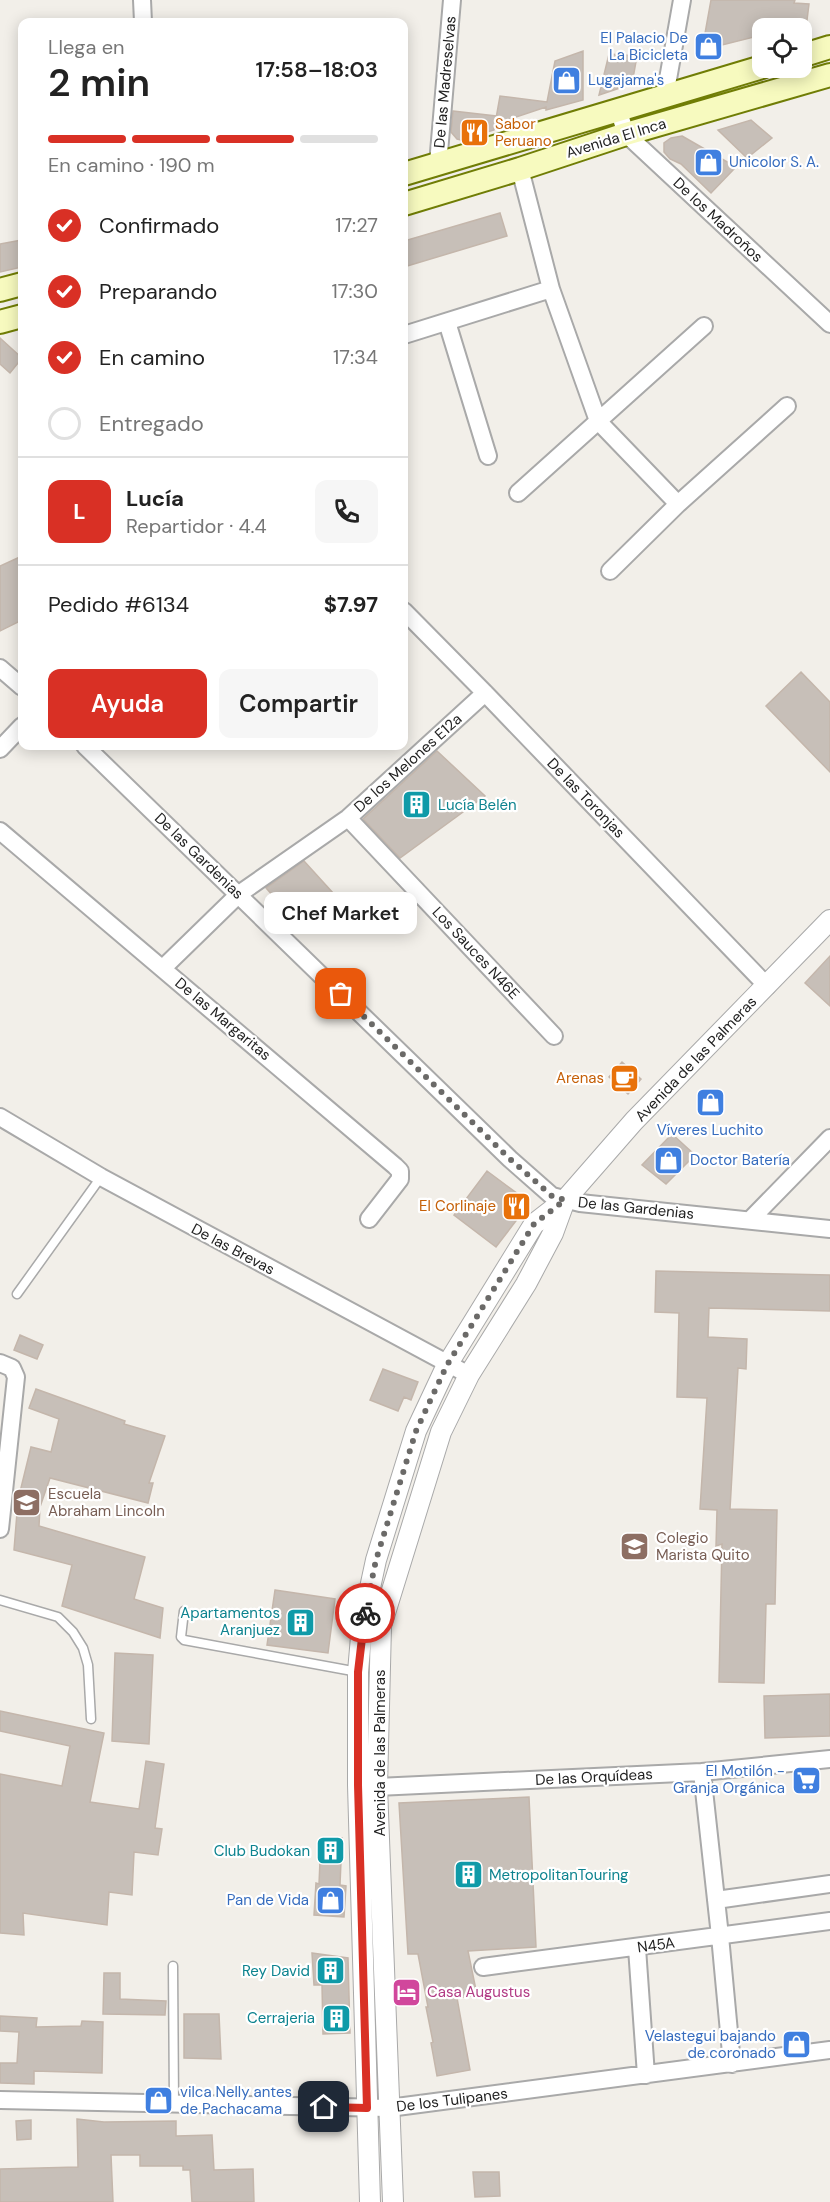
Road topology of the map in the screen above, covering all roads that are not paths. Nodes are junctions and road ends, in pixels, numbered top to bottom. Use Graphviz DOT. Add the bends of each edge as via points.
graph roads {
  1 [pos="142,0"];
  2 [pos="452,0"];
  3 [pos="682,0"];
  4 [pos="143,18"];
  5 [pos="830,47"];
  6 [pos="812,53"];
  7 [pos="752,70"];
  8 [pos="830,75"];
  9 [pos="665,96"];
  10 [pos="618,109"];
  11 [pos="626,134"];
  12 [pos="438,164"];
  13 [pos="519,170"];
  14 [pos="408,173"];
  15 [pos="408,203"];
  16 [pos="18,285"];
  17 [pos="551,289"];
  18 [pos="0,290"];
  19 [pos="18,317"];
  20 [pos="0,322"];
  21 [pos="447,322"];
  22 [pos="830,324"];
  23 [pos="704,326"];
  24 [pos="408,335"];
  25 [pos="787,406"];
  26 [pos="598,421"];
  27 [pos="488,456"];
  28 [pos="518,493"];
  29 [pos="678,504"];
  30 [pos="610,570"];
  31 [pos="408,615"];
  32 [pos="0,668"];
  33 [pos="18,684"];
  34 [pos="485,693"];
  35 [pos="18,730"];
  36 [pos="0,749"];
  37 [pos="89,750"];
  38 [pos="348,818"];
  39 [pos="0,831"];
  40 [pos="239,894"];
  41 [pos="830,920"];
  42 [pos="164,968"];
  43 [pos="767,986"];
  44 [pos="554,1036"];
  45 [pos="0,1117"];
  46 [pos="830,1138"];
  47 [pos="101,1177"];
  48 [pos="565,1200"];
  49 [pos="369,1219"];
  50 [pos="750,1220"];
  51 [pos="830,1229"];
  52 [pos="17,1294"];
  53 [pos="0,1363"];
  54 [pos="447,1365"];
  55 [pos="469,1375"];
  56 [pos="0,1529"];
  57 [pos="0,1600"];
  58 [pos="184,1611"];
  59 [pos="358,1672"];
  60 [pos="91,1719"];
  61 [pos="830,1759"];
  62 [pos="702,1772"];
  63 [pos="368,1786"];
  64 [pos="830,1884"];
  65 [pos="716,1900"];
  66 [pos="830,1921"];
  67 [pos="720,1936"];
  68 [pos="637,1948"];
  69 [pos="173,1966"];
  70 [pos="483,1967"];
  71 [pos="830,2050"];
  72 [pos="732,2064"];
  73 [pos="646,2075"];
  74 [pos="0,2100"];
  75 [pos="174,2104"];
  76 [pos="367,2108"];
  77 [pos="390,2108"];
  78 [pos="370,2202"];
  79 [pos="393,2202"];
  1 -- 4 [label="street"];
  2 -- 12 [label="street, De las Madreselvas"];
  3 -- 9 [label="street"];
  5 -- 6 [label="main road"];
  7 -- 9 [label="main road, Avenida El Inca"];
  8 -- 11 [label="main road, Avenida El Inca"];
  9 -- 10 [label="main road, Avenida El Inca"];
  10 -- 11 [label="street, De los Madroños"];
  10 -- 12 [label="main road, Avenida El Inca"];
  11 -- 13 [label="main road, Avenida El Inca"];
  11 -- 22 [label="street, De los Madroños"];
  12 -- 14 [label="main road, Avenida El Inca"];
  13 -- 15 [label="main road, Avenida El Inca"];
  13 -- 17 [label="street"];
  16 -- 18 [label="main road"];
  17 -- 21 [label="street"];
  17 -- 26 [label="street"];
  19 -- 20 [label="main road"];
  21 -- 24 [label="street"];
  21 -- 27 [label="street"];
  23 -- 26 [label="street"];
  25 -- 29 [label="street"];
  26 -- 28 [label="street"];
  26 -- 29 [label="street"];
  29 -- 30 [label="street"];
  31 -- 34 [label="street, De las Toronjas"];
  32 -- 33 [label="street"];
  34 -- 38 [label="street, De los Melones E12a"];
  34 -- 43 [label="street, De las Toronjas"];
  35 -- 36 [label="street"];
  37 -- 40 [label="street, De las Gardenias"];
  38 -- 40 [label="street, De los Melones E12a"];
  38 -- 44 [label="street, Los Sauces N46E"];
  39 -- 42 [label="street, De las Margaritas"];
  40 -- 42 [label="street, De los Melones E12a"];
  40 -- 48 [label="street, De las Gardenias" via="510,1159 552,1196"];
  41 -- 43 [label="street, Avenida de las Palmeras"];
  42 -- 49 [label="street, De las Margaritas" via="400,1171 400,1179"];
  43 -- 48 [label="street, Avenida de las Palmeras" via="634,1121"];
  45 -- 47 [label="street, De las Brevas"];
  46 -- 50 [label="street"];
  47 -- 52 [label="lane"];
  47 -- 54 [label="street, De las Brevas"];
  48 -- 50 [label="street, De las Gardenias"];
  48 -- 54 [label="street, Avenida de las Palmeras" via="534,1224"];
  48 -- 55 [label="street, Avenida de las Palmeras" via="553,1233 526,1284"];
  50 -- 51 [label="street, De las Gardenias"];
  53 -- 56 [label="street" via="15,1373"];
  54 -- 55 [label="street, De las Brevas"];
  54 -- 59 [label="street, Avenida de las Palmeras" via="416,1431 376,1560 362,1625"];
  55 -- 63 [label="street, Avenida de las Palmeras" via="441,1432 381,1626"];
  57 -- 60 [label="lane" via="58,1617 73,1632 88,1665"];
  58 -- 59 [label="lane" via="184,1640"];
  59 -- 63 [label="street, Avenida de las Palmeras"];
  61 -- 62 [label="street, De las Orquídeas"];
  62 -- 63 [label="street, De las Orquídeas"];
  62 -- 65 [label="street"];
  63 -- 76 [label="street, Avenida de las Palmeras"];
  63 -- 77 [label="street, Avenida de las Palmeras"];
  64 -- 65 [label="street"];
  65 -- 67 [label="street"];
  66 -- 67 [label="street, N45A"];
  67 -- 68 [label="street, N45A"];
  67 -- 72 [label="street"];
  68 -- 70 [label="street, N45A"];
  68 -- 73 [label="street"];
  69 -- 75 [label="lane"];
  71 -- 72 [label="street, De los Tulipanes"];
  72 -- 73 [label="street, De los Tulipanes"];
  73 -- 77 [label="street, De los Tulipanes"];
  74 -- 75 [label="street, De los Tulipanes"];
  75 -- 76 [label="street, De los Tulipanes"];
  76 -- 77 [label="street, De los Tulipanes"];
  76 -- 78 [label="street, Avenida de las Palmeras"];
  77 -- 79 [label="street, Avenida de las Palmeras"];
}
